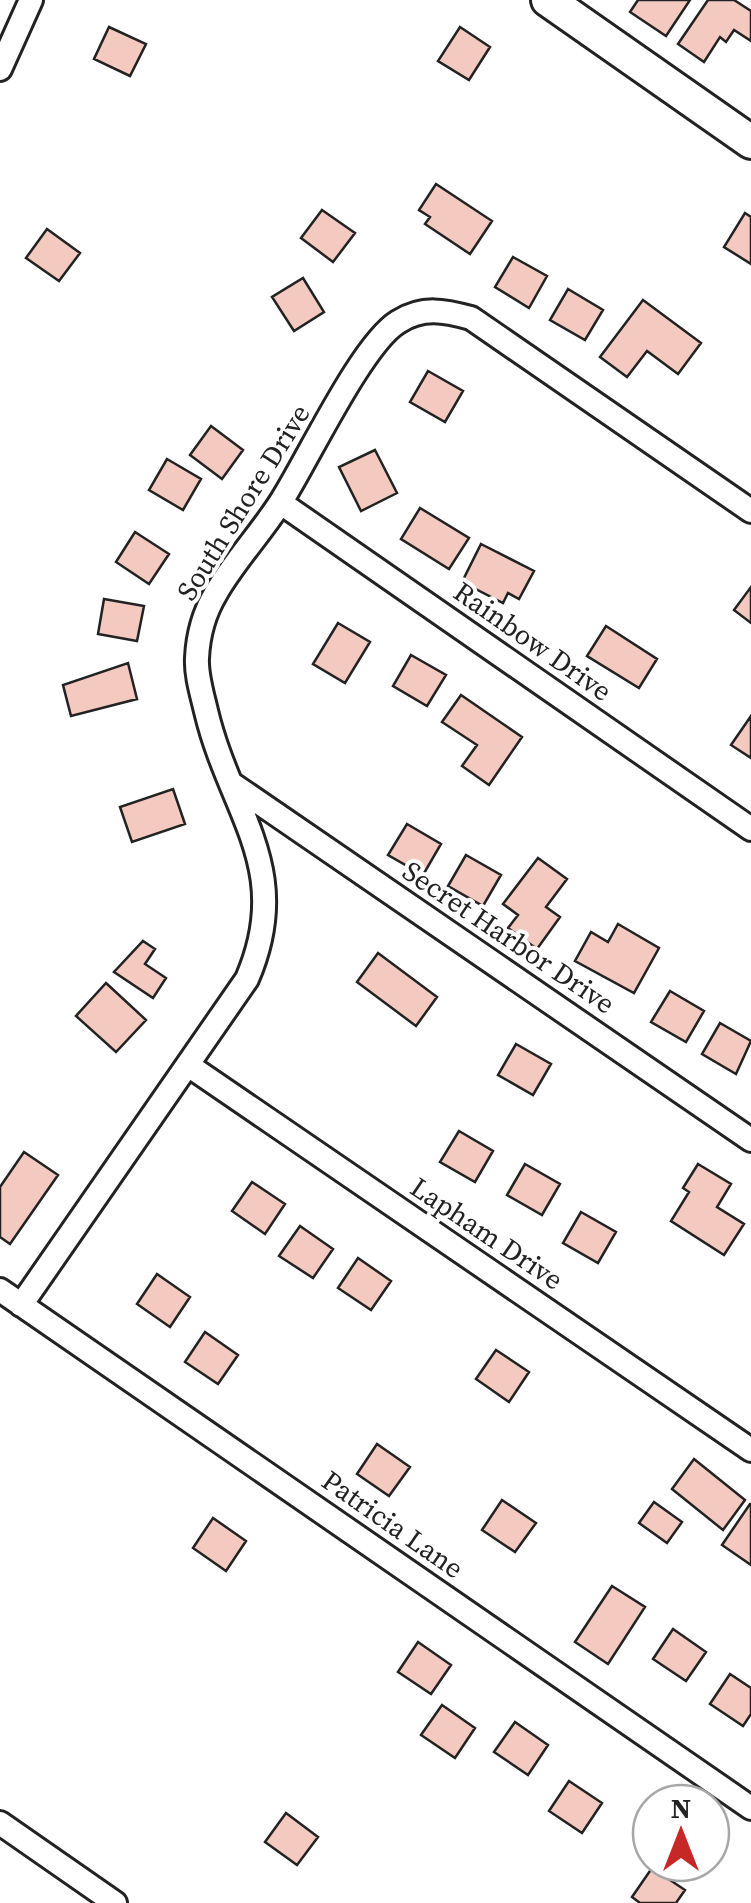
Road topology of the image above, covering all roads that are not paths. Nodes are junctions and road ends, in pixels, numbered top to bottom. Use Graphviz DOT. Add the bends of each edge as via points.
graph roads {
  1 [pos="30,0"];
  2 [pos="548,0"];
  3 [pos="0,69"];
  4 [pos="751,142"];
  5 [pos="281,503"];
  6 [pos="751,511"];
  7 [pos="232,784"];
  8 [pos="751,829"];
  9 [pos="188,1065"];
  10 [pos="751,1140"];
  11 [pos="0,1290"];
  12 [pos="21,1305"];
  13 [pos="751,1450"];
  14 [pos="751,1808"];
  15 [pos="0,1823"];
  16 [pos="115,1903"];
  1 -- 3 [label="street"];
  2 -- 4 [label="street"];
  5 -- 6 [label="street, South Shore Drive" via="374,347 395,323 442,310 471,318"];
  5 -- 7 [label="street, South Shore Drive" via="216,593 202,624 196,661 201,692"];
  5 -- 8 [label="street, Rainbow Drive"];
  7 -- 9 [label="street, South Shore Drive" via="265,883 262,944 247,979"];
  7 -- 10 [label="street, Secret Harbor Drive"];
  9 -- 12 [label="street, South Shore Drive"];
  9 -- 13 [label="street, Lapham Drive"];
  11 -- 12 [label="street, Patricia Lane"];
  12 -- 14 [label="street, Patricia Lane"];
  15 -- 16 [label="street"];
}
